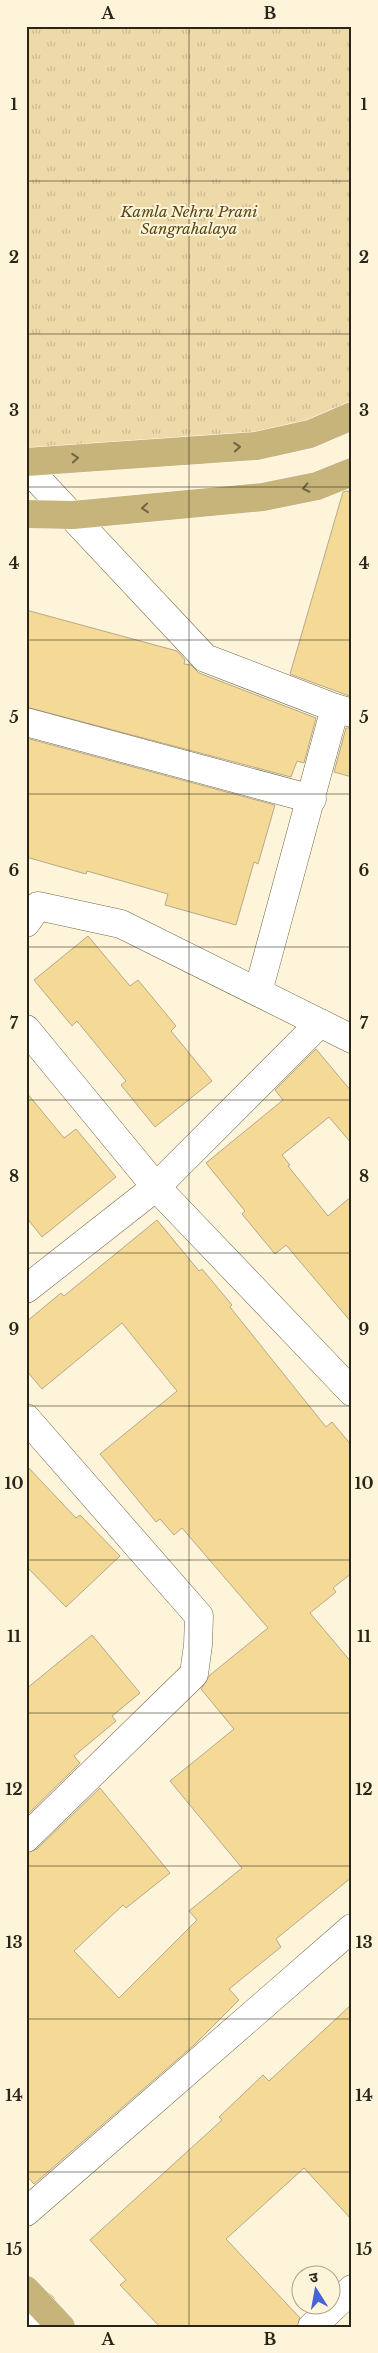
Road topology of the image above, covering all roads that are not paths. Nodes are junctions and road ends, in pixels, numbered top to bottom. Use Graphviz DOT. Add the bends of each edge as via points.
graph roads {
  1 [pos="352,416"];
  2 [pos="26,462"];
  3 [pos="26,468"];
  4 [pos="352,472"];
  5 [pos="26,514"];
  6 [pos="73,515"];
  7 [pos="344,711"];
  8 [pos="26,722"];
  9 [pos="312,799"];
  10 [pos="30,911"];
  11 [pos="258,992"];
  12 [pos="320,1023"];
  13 [pos="26,1029"];
  14 [pos="352,1039"];
  15 [pos="156,1187"];
  16 [pos="26,1289"];
  17 [pos="352,1392"];
  18 [pos="26,1418"];
  19 [pos="26,1838"];
  20 [pos="352,1928"];
  21 [pos="26,2212"];
  22 [pos="352,2289"];
  23 [pos="31,2306"];
  24 [pos="61,2327"];
  25 [pos="312,2327"];
  2 -- 1 [label="main road, one-way" via="256,446 310,434"];
  3 -- 6 [label="street"];
  4 -- 6 [label="main road, one-way" via="317,486 263,497"];
  5 -- 6 [label="main road"];
  6 -- 7 [label="street" via="205,658"];
  7 -- 9 [label="street"];
  8 -- 9 [label="street"];
  9 -- 11 [label="street"];
  10 -- 11 [label="street" via="121,924"];
  11 -- 12 [label="street"];
  12 -- 14 [label="street"];
  12 -- 15 [label="street"];
  13 -- 15 [label="street"];
  15 -- 16 [label="street"];
  15 -- 17 [label="street"];
  18 -- 19 [label="street" via="199,1616 194,1674"];
  20 -- 21 [label="street"];
  22 -- 25 [label="street"];
  23 -- 24 [label="main road"];
}
